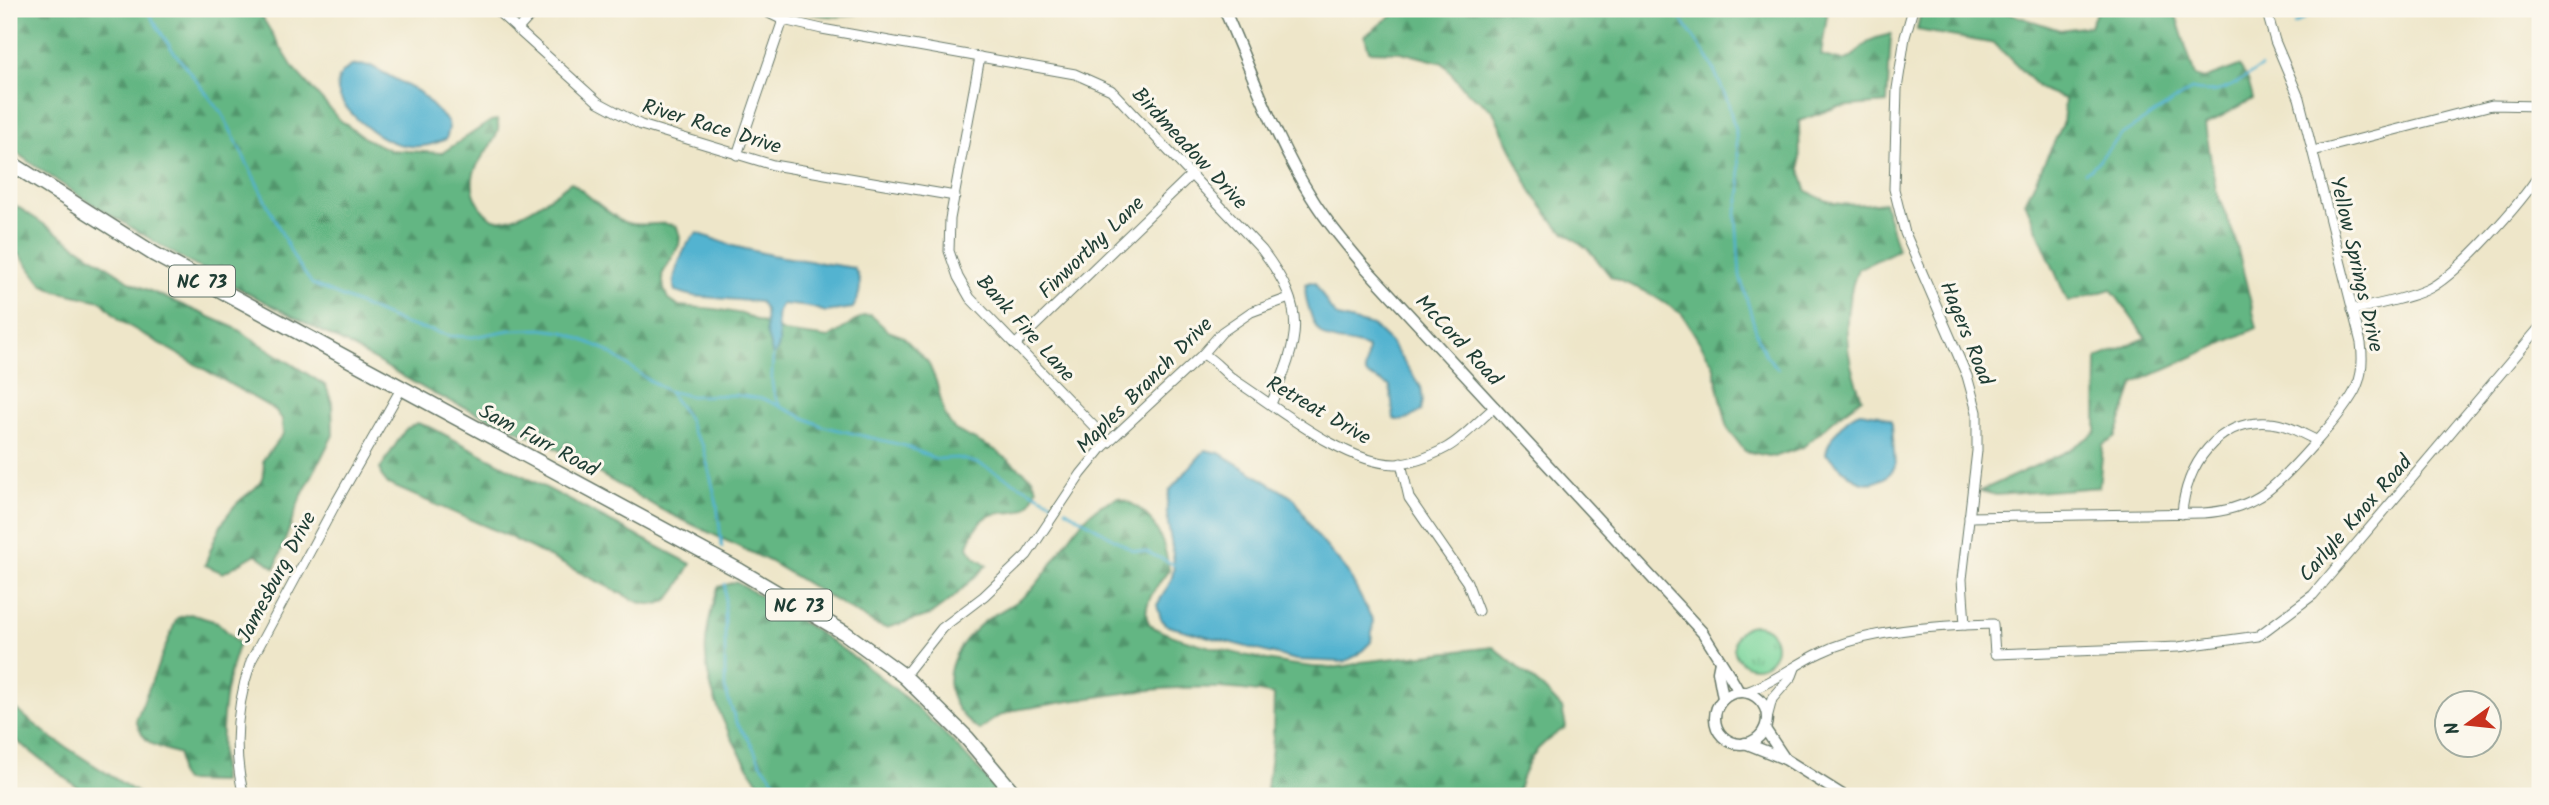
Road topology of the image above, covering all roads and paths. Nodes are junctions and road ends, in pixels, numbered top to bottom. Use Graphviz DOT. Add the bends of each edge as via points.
graph roads {
  1 [pos="495,9"];
  2 [pos="536,9"];
  3 [pos="760,9"];
  4 [pos="1224,9"];
  5 [pos="1913,9"];
  6 [pos="2266,9"];
  7 [pos="783,20"];
  8 [pos="517,30"];
  9 [pos="980,57"];
  10 [pos="2540,106"];
  11 [pos="2313,151"];
  12 [pos="737,155"];
  13 [pos="9,162"];
  14 [pos="2540,173"];
  15 [pos="1192,174"];
  16 [pos="956,196"];
  17 [pos="1289,298"];
  18 [pos="2352,310"];
  19 [pos="2540,327"];
  20 [pos="1015,345"];
  21 [pos="1203,354"];
  22 [pos="401,389"];
  23 [pos="1271,404"];
  24 [pos="1494,407"];
  25 [pos="2316,440"];
  26 [pos="1109,442"];
  27 [pos="1401,463"];
  28 [pos="2182,514"];
  29 [pos="1969,517"];
  30 [pos="1478,611"];
  31 [pos="1965,625"];
  32 [pos="1720,661"];
  33 [pos="1795,668"];
  34 [pos="904,676"];
  35 [pos="1742,692"];
  36 [pos="1723,698"];
  37 [pos="1766,724"];
  38 [pos="1745,743"];
  39 [pos="1785,759"];
  40 [pos="244,796"];
  41 [pos="1016,796"];
  42 [pos="1844,796"];
  1 -- 8 [label="street, River Race Drive"];
  2 -- 8 [label="street"];
  3 -- 7 [label="street, Birdmeadow Drive"];
  4 -- 24 [label="street, McCord Road" via="1286,151 1327,222"];
  5 -- 29 [label="street, Hagers Road" via="1898,80 1894,188 1905,233 1976,402 1977,451"];
  6 -- 11 [label="street, Yellow Springs Drive"];
  7 -- 9 [label="street, Birdmeadow Drive"];
  7 -- 12 [label="street"];
  8 -- 12 [label="street, River Race Drive" via="613,111 641,125"];
  9 -- 15 [label="street, Birdmeadow Drive" via="1075,74 1111,90"];
  9 -- 16 [label="street, Bank Fire Lane"];
  10 -- 11 [label="street" via="2492,105"];
  11 -- 18 [label="street, Yellow Springs Drive"];
  12 -- 16 [label="street, River Race Drive"];
  13 -- 22 [label="main road, Sam Furr Road / NC 73" via="154,254"];
  14 -- 18 [label="street" via="2447,276 2428,289"];
  15 -- 17 [label="street, Birdmeadow Drive" via="1262,250 1279,272"];
  15 -- 20 [label="street, Finworthy Lane"];
  16 -- 20 [label="street, Bank Fire Lane" via="949,251 958,277 970,298"];
  17 -- 21 [label="street, Maples Branch Drive" via="1237,320"];
  17 -- 23 [label="street, Birdmeadow Drive" via="1296,333"];
  18 -- 25 [label="street, Yellow Springs Drive" via="2362,351 2360,376 2351,398"];
  19 -- 31 [label="street, Carlyle Knox Road" via="2313,595 2258,636 2178,647 1995,654 1993,624"];
  20 -- 26 [label="street, Bank Fire Lane"];
  21 -- 23 [label="street, Retreat Drive"];
  21 -- 26 [label="street, Maples Branch Drive"];
  22 -- 34 [label="main road, Sam Furr Road / NC 73" via="797,603"];
  22 -- 40 [label="street, Jamesburg Drive" via="251,661 242,687 236,734"];
  23 -- 27 [label="street, Retreat Drive" via="1349,453"];
  24 -- 27 [label="street, Retreat Drive" via="1448,447"];
  24 -- 32 [label="street, McCord Road" via="1703,633"];
  25 -- 28 [label="street, Yellow Springs Drive" via="2278,483 2252,500 2223,511"];
  25 -- 28 [label="street" via="2270,423 2243,425 2227,432 2194,466"];
  26 -- 34 [label="street, Maples Branch Drive" via="1089,462 1027,555 942,628"];
  27 -- 30 [label="street" via="1409,498 1466,582"];
  28 -- 29 [label="street, Yellow Springs Drive"];
  29 -- 31 [label="street, Hagers Road" via="1962,579"];
  31 -- 33 [label="street" via="1868,638 1830,648"];
  32 -- 35 [label="street, McCord Road"];
  32 -- 36 [label="street, McCord Road"];
  33 -- 35 [label="street" via="1767,685"];
  33 -- 37 [label="street" via="1772,699"];
  34 -- 41 [label="main road, Sam Furr Road / NC 73" via="967,738"];
  35 -- 36 [label="street"];
  35 -- 37 [label="street, McCord Road" via="1763,704"];
  36 -- 38 [label="street, McCord Road" via="1715,713 1719,731 1730,741"];
  37 -- 38 [label="street" via="1758,737"];
  37 -- 39 [label="street, McCord Road"];
  38 -- 39 [label="street, McCord Road"];
  39 -- 42 [label="street, McCord Road"];
}
